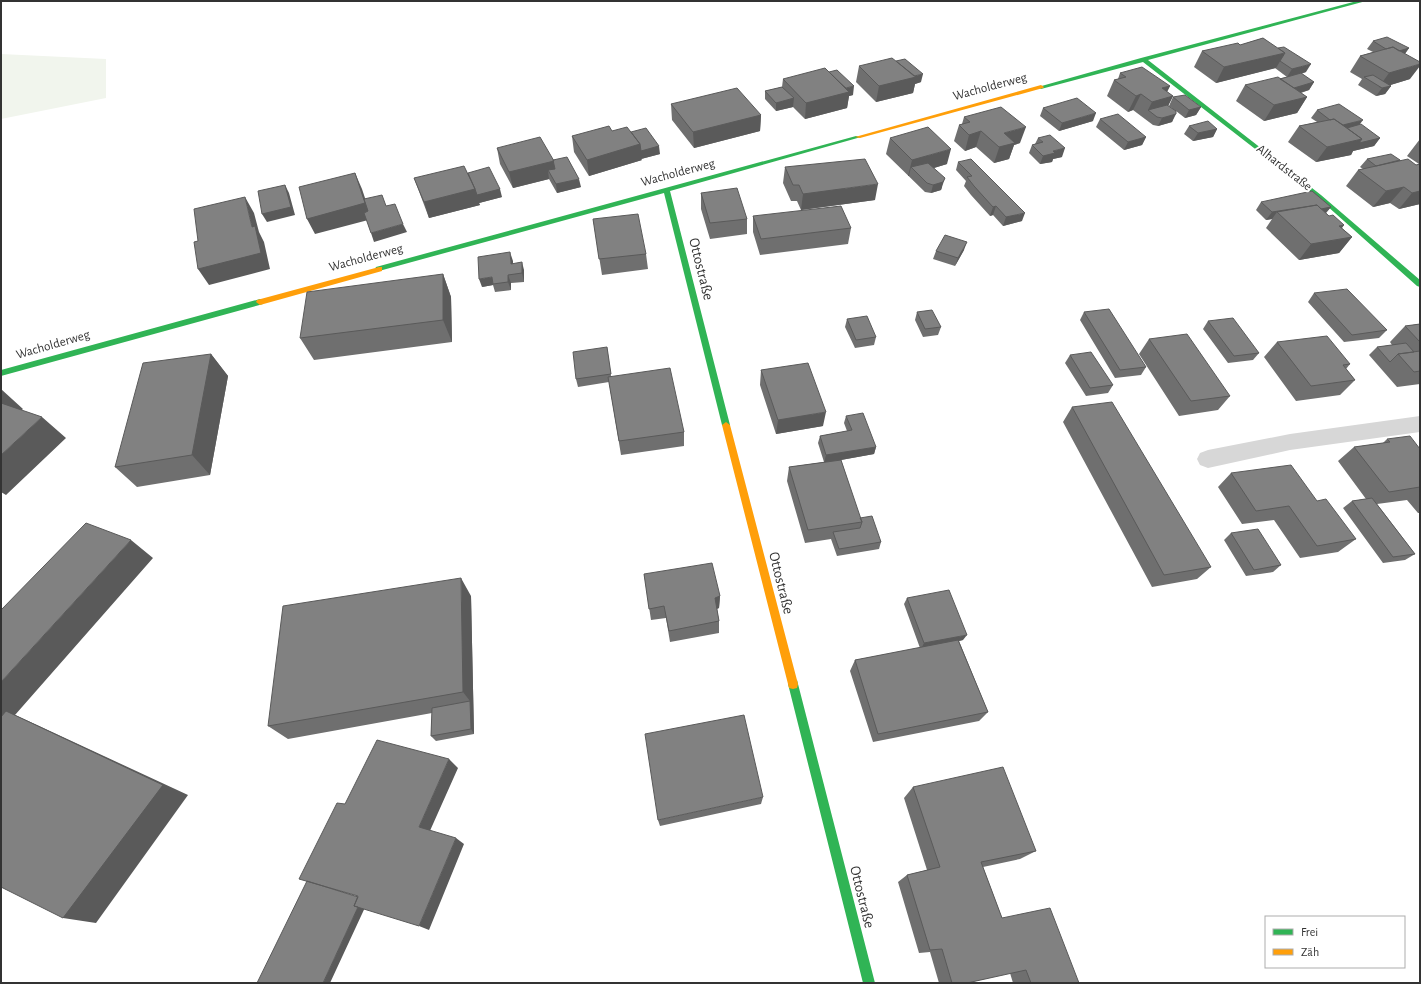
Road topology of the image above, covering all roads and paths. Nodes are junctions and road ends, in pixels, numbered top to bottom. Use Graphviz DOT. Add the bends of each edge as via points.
graph roads {
  1 [pos="1363,1"];
  2 [pos="1143,59"];
  3 [pos="666,189"];
  4 [pos="1420,284"];
  5 [pos="1,373"];
  6 [pos="1420,424"];
  7 [pos="1208,459"];
  8 [pos="869,983"];
  1 -- 2 [label="street, Wacholderweg"];
  2 -- 3 [label="street, Wacholderweg"];
  2 -- 4 [label="street, Alhardstraße" via="1318,195"];
  3 -- 5 [label="street, Wacholderweg"];
  3 -- 8 [label="street, Ottostraße"];
  6 -- 7 [label="street" via="1290,442"];
}
